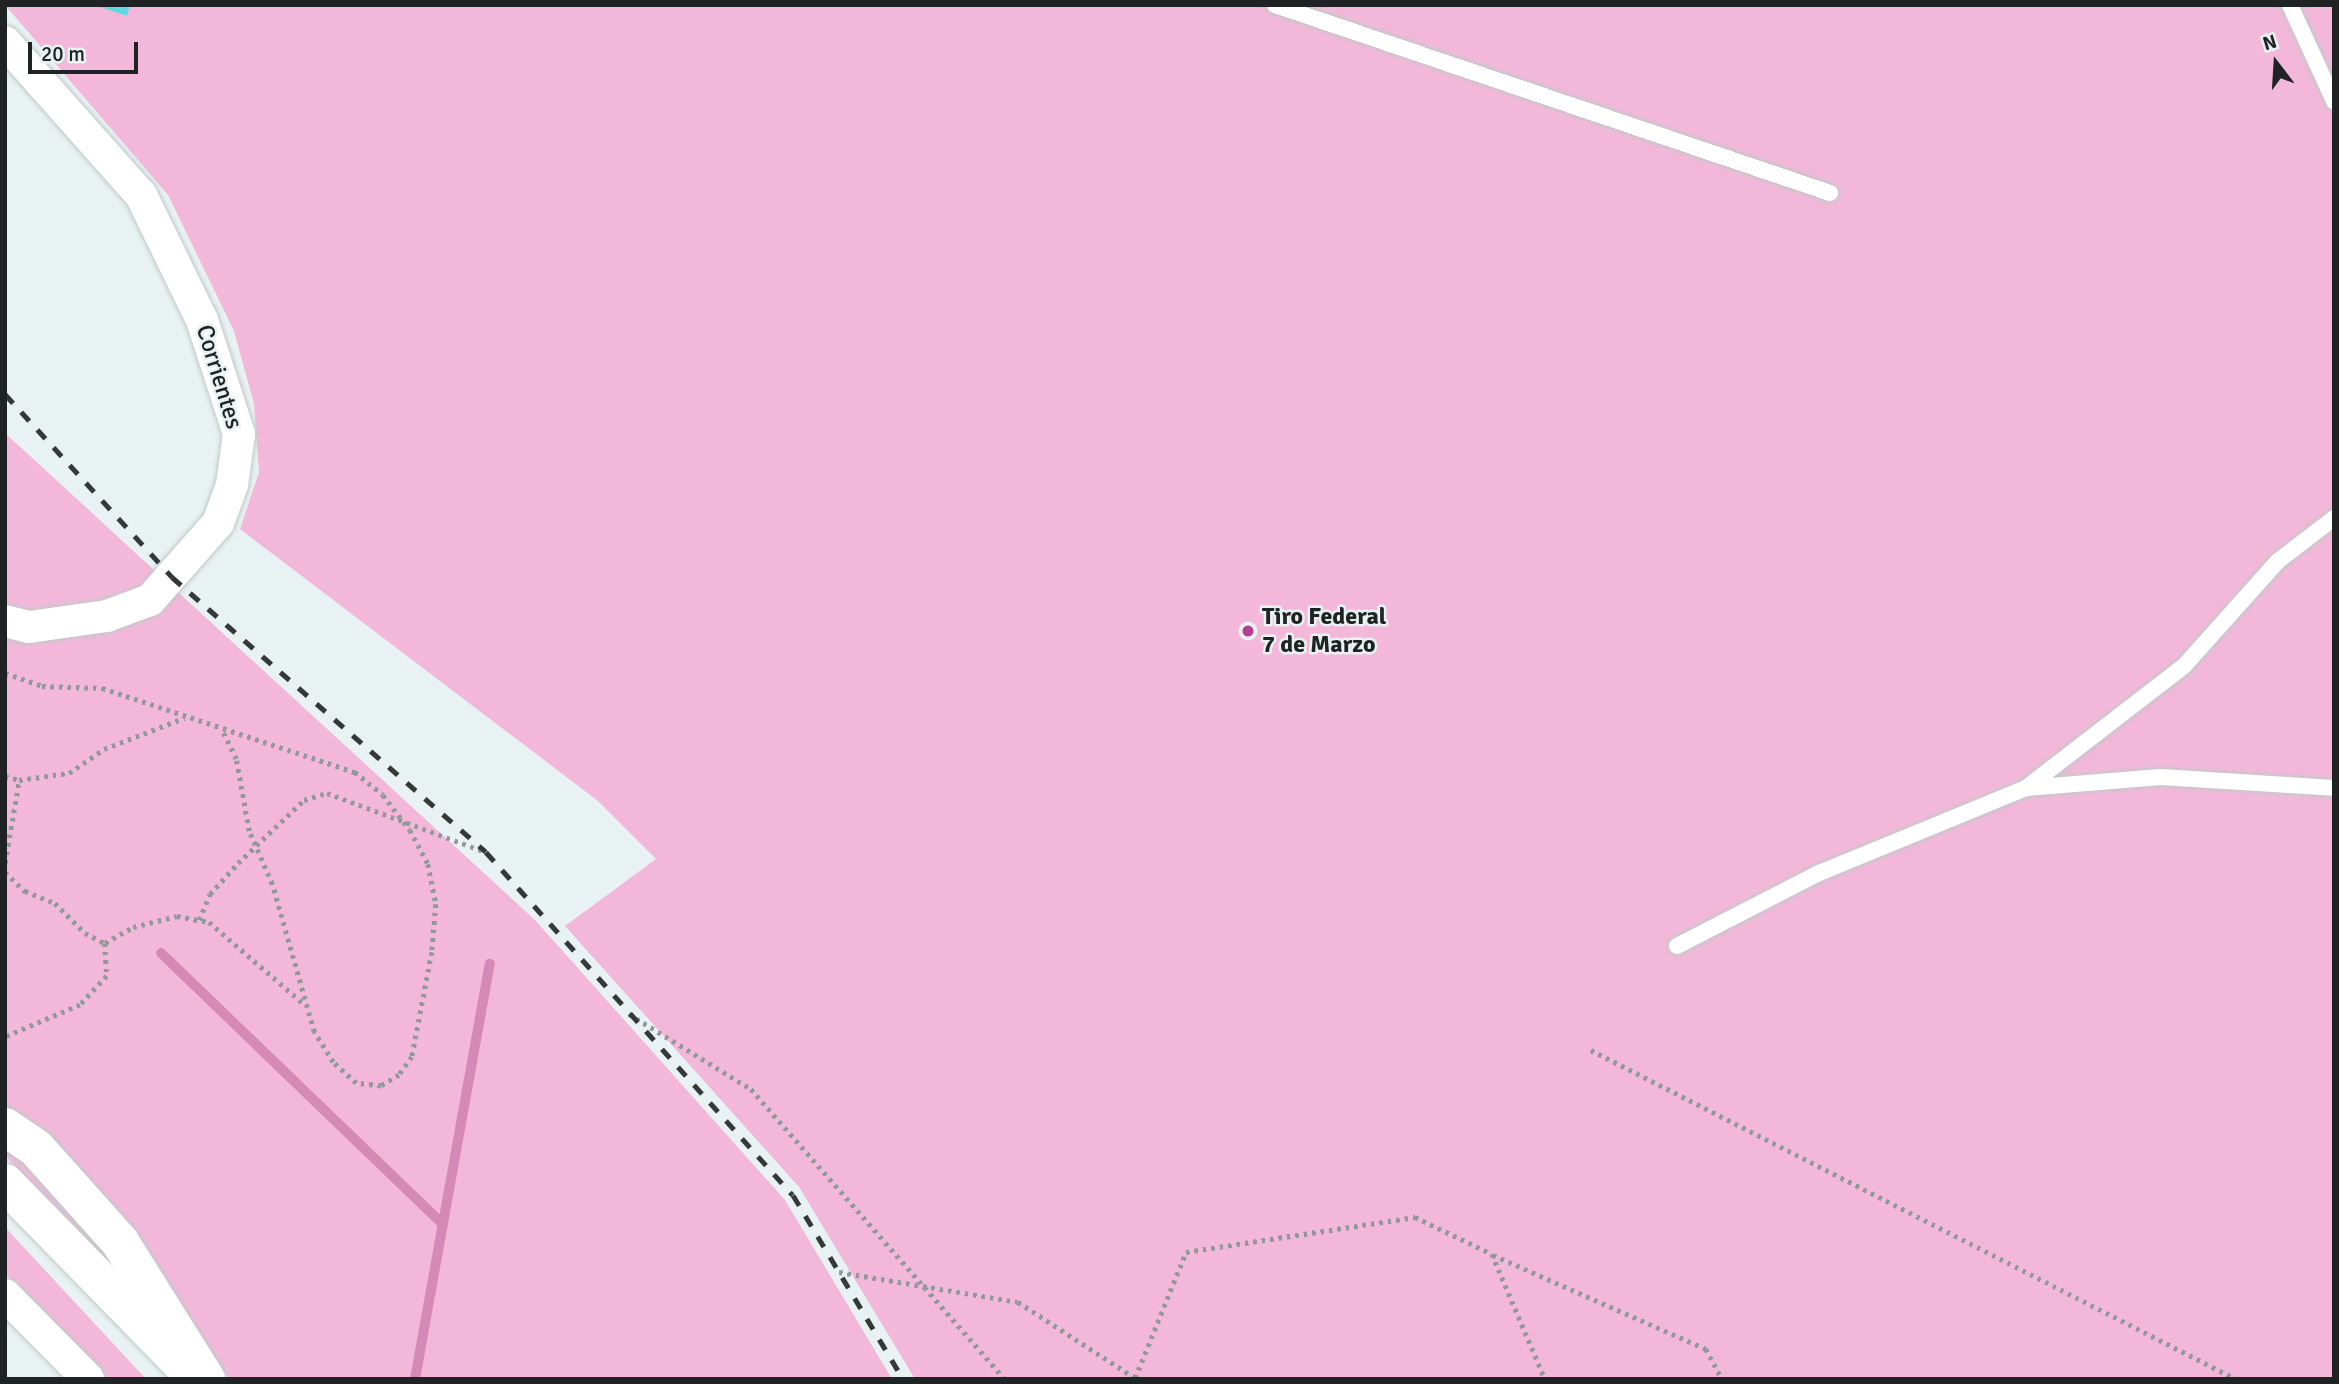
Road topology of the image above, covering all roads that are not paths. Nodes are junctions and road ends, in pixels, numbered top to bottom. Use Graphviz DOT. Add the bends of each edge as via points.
graph roads {
  1 [pos="1275,5"];
  2 [pos="2290,5"];
  3 [pos="5,42"];
  4 [pos="2334,101"];
  5 [pos="1830,193"];
  6 [pos="2334,518"];
  7 [pos="5,621"];
  8 [pos="2026,788"];
  9 [pos="2334,788"];
  10 [pos="1676,946"];
  11 [pos="5,1127"];
  12 [pos="5,1183"];
  13 [pos="5,1295"];
  14 [pos="88,1379"];
  15 [pos="197,1379"];
  16 [pos="206,1379"];
  1 -- 5 [label="lane"];
  2 -- 4 [label="lane"];
  3 -- 7 [label="street, Corrientes" via="141,195 202,320 239,434 232,485 218,523 150,600 94,618 29,627"];
  6 -- 8 [label="lane" via="2278,561 2184,666"];
  8 -- 9 [label="lane" via="2161,777"];
  8 -- 10 [label="lane" via="1819,873"];
  11 -- 16 [label="main road" via="36,1148 120,1242"];
  12 -- 15 [label="main road"];
  13 -- 14 [label="street"];
}
